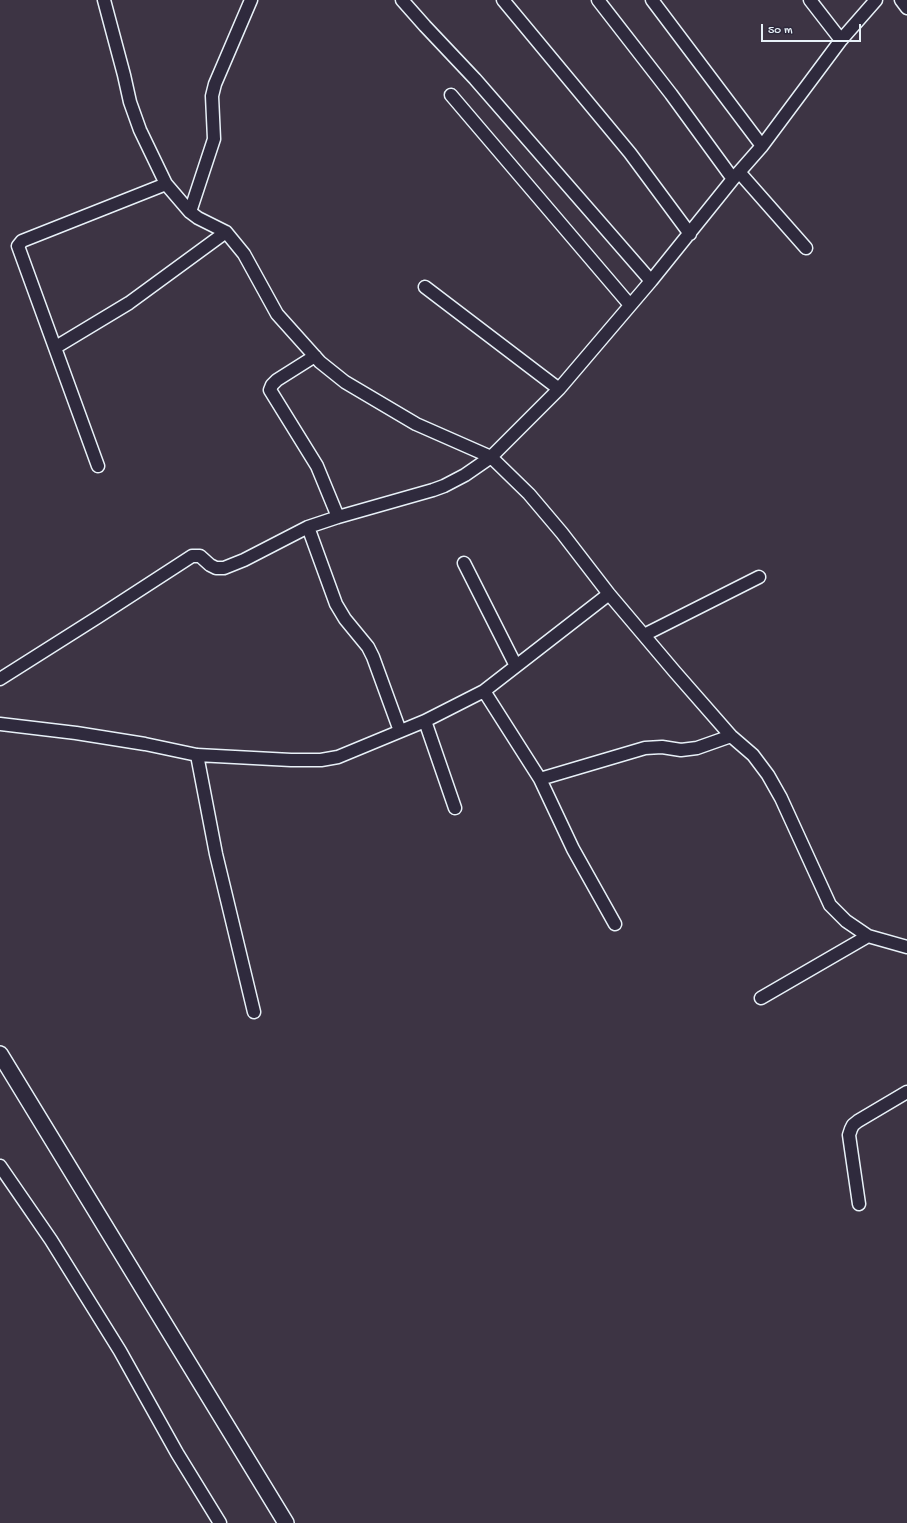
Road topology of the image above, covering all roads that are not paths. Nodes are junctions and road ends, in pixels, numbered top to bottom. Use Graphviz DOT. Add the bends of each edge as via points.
graph roads {
  1 [pos="104,0"];
  2 [pos="251,0"];
  3 [pos="402,0"];
  4 [pos="503,0"];
  5 [pos="598,0"];
  6 [pos="652,0"];
  7 [pos="810,0"];
  8 [pos="876,0"];
  9 [pos="901,0"];
  10 [pos="907,8"];
  11 [pos="841,40"];
  12 [pos="451,95"];
  13 [pos="762,146"];
  14 [pos="736,175"];
  15 [pos="166,184"];
  16 [pos="190,212"];
  17 [pos="226,232"];
  18 [pos="690,234"];
  19 [pos="806,248"];
  20 [pos="651,280"];
  21 [pos="425,287"];
  22 [pos="630,305"];
  23 [pos="56,347"];
  24 [pos="315,356"];
  25 [pos="559,389"];
  26 [pos="491,457"];
  27 [pos="98,466"];
  28 [pos="338,517"];
  29 [pos="308,527"];
  30 [pos="464,563"];
  31 [pos="758,577"];
  32 [pos="608,594"];
  33 [pos="644,635"];
  34 [pos="516,666"];
  35 [pos="0,679"];
  36 [pos="484,691"];
  37 [pos="425,722"];
  38 [pos="0,724"];
  39 [pos="400,731"];
  40 [pos="731,736"];
  41 [pos="196,755"];
  42 [pos="540,779"];
  43 [pos="455,808"];
  44 [pos="615,924"];
  45 [pos="868,936"];
  46 [pos="907,947"];
  47 [pos="761,998"];
  48 [pos="254,1012"];
  49 [pos="0,1054"];
  50 [pos="907,1092"];
  51 [pos="0,1166"];
  52 [pos="859,1204"];
  53 [pos="220,1523"];
  54 [pos="286,1523"];
  1 -- 15 [label="street" via="130,102 140,130"];
  2 -- 16 [label="street" via="215,84 212,96 214,139"];
  3 -- 20 [label="street" via="475,79"];
  4 -- 18 [label="street" via="630,153"];
  5 -- 14 [label="street"];
  6 -- 13 [label="street"];
  7 -- 11 [label="street"];
  8 -- 11 [label="street"];
  9 -- 10 [label="street"];
  11 -- 13 [label="street"];
  12 -- 22 [label="street"];
  13 -- 14 [label="street"];
  14 -- 18 [label="street"];
  14 -- 19 [label="street"];
  15 -- 16 [label="street"];
  15 -- 23 [label="street" via="19,244"];
  16 -- 17 [label="street"];
  17 -- 23 [label="street" via="129,303"];
  17 -- 24 [label="street" via="244,254 277,314"];
  18 -- 20 [label="street"];
  20 -- 22 [label="street"];
  21 -- 25 [label="street"];
  22 -- 25 [label="street"];
  23 -- 27 [label="street"];
  24 -- 26 [label="street" via="345,382 416,424"];
  24 -- 28 [label="street" via="277,380 270,390 317,466"];
  25 -- 26 [label="street"];
  26 -- 28 [label="street" via="444,486"];
  26 -- 32 [label="street" via="529,494"];
  28 -- 29 [label="street"];
  29 -- 35 [label="street" via="224,568 210,565 200,556 192,556"];
  29 -- 39 [label="street" via="336,604 368,647"];
  30 -- 34 [label="street"];
  31 -- 33 [label="street"];
  32 -- 33 [label="street"];
  32 -- 34 [label="street"];
  33 -- 40 [label="street"];
  34 -- 36 [label="street"];
  36 -- 37 [label="street"];
  36 -- 42 [label="street"];
  37 -- 39 [label="street"];
  37 -- 43 [label="street"];
  38 -- 41 [label="street" via="76,733"];
  39 -- 41 [label="street" via="352,753 321,760"];
  40 -- 42 [label="street" via="696,748 645,748"];
  40 -- 45 [label="street" via="753,755 768,775 830,905 846,921"];
  41 -- 48 [label="street" via="216,854"];
  42 -- 44 [label="street" via="573,849"];
  45 -- 46 [label="street"];
  45 -- 47 [label="street"];
  49 -- 54 [label="street"];
  50 -- 52 [label="street" via="858,1121 851,1129 849,1135"];
  51 -- 53 [label="street" via="51,1240 120,1351"];
}
